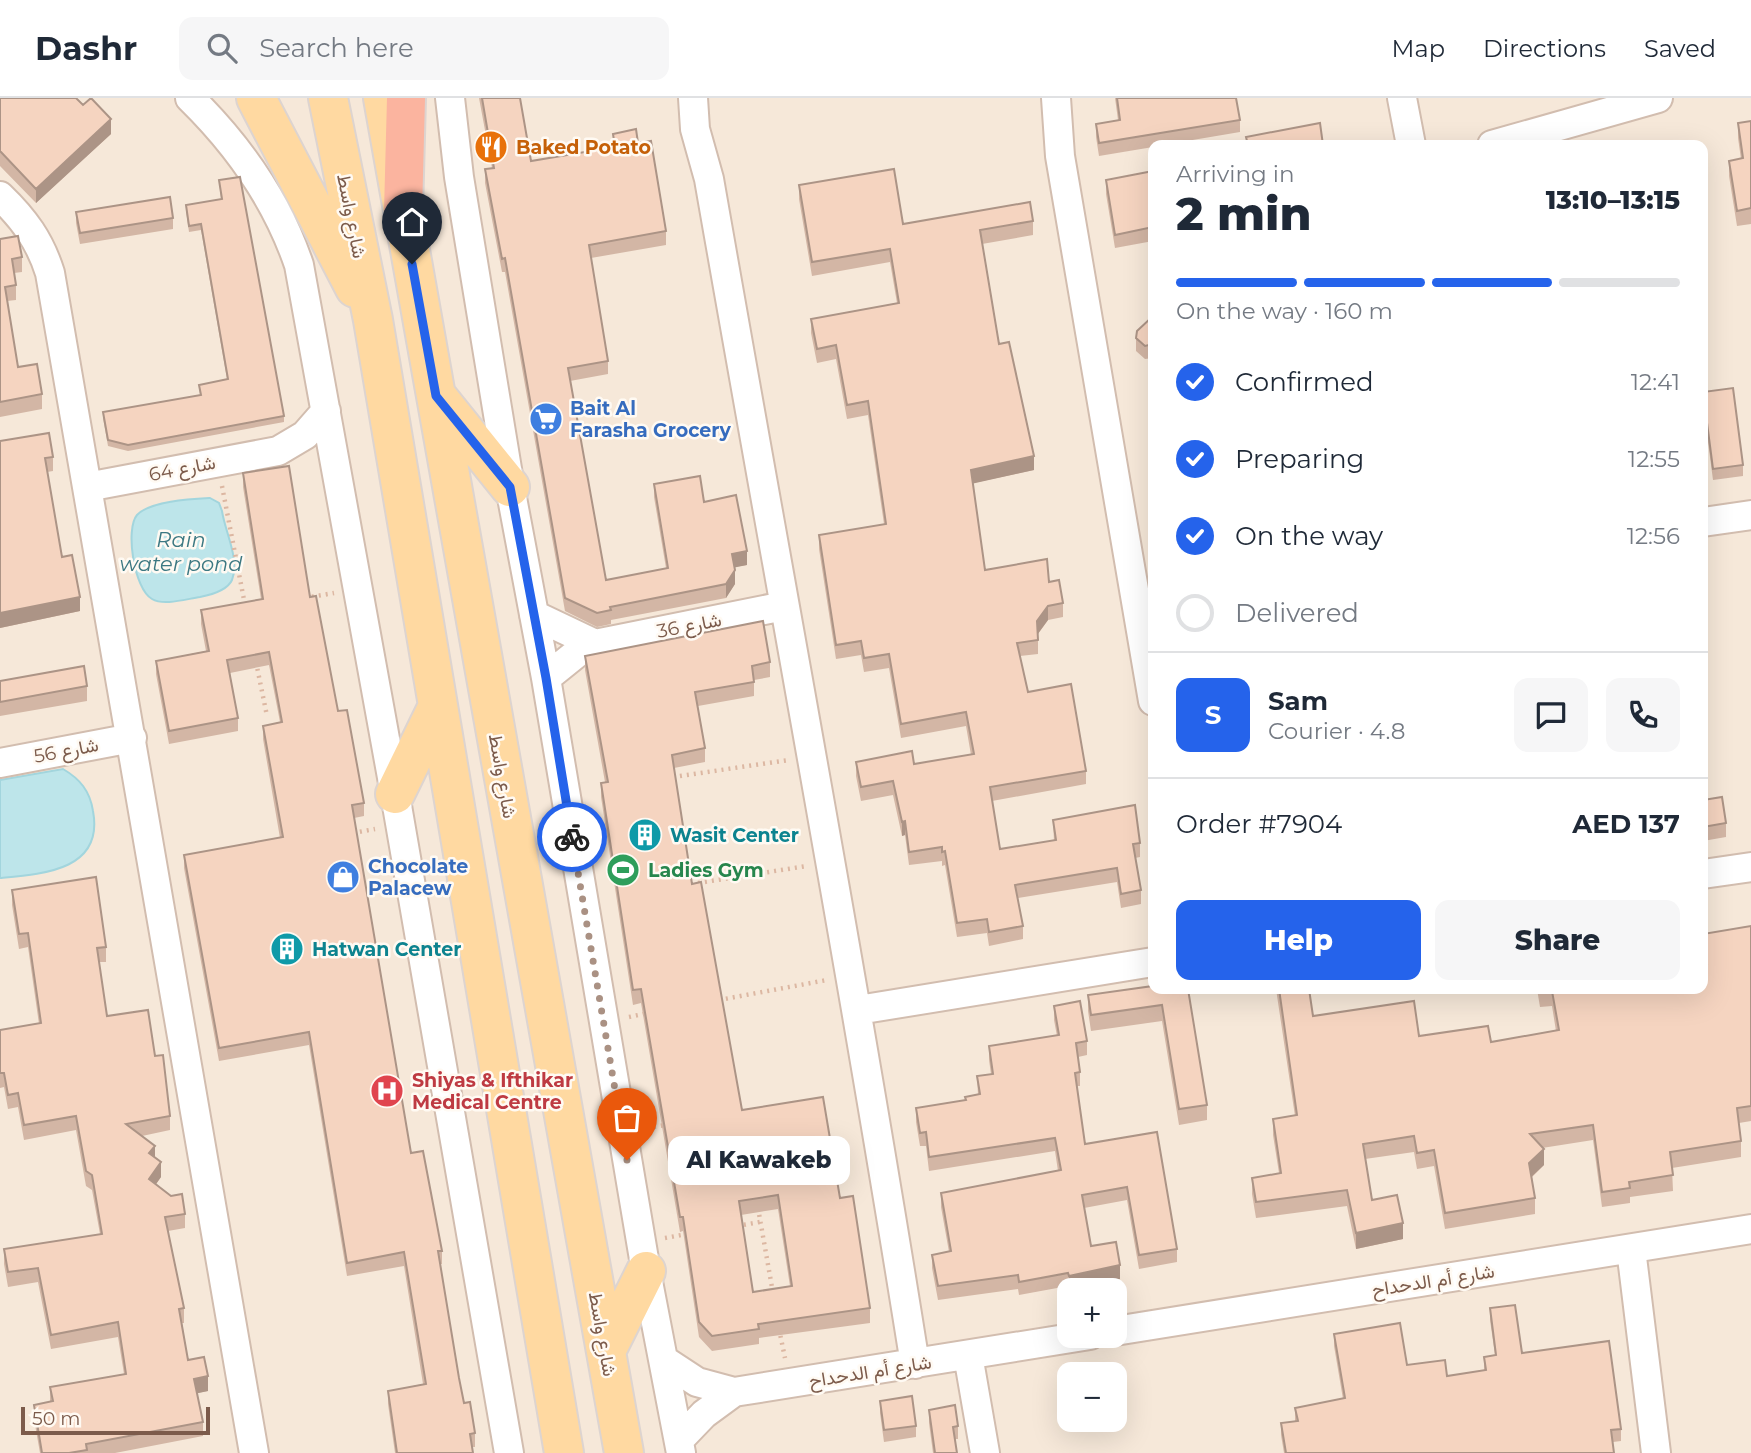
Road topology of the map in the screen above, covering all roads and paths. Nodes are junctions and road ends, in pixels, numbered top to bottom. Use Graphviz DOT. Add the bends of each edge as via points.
graph roads {
  1 [pos="190,98"];
  2 [pos="256,98"];
  3 [pos="328,98"];
  4 [pos="383,98"];
  5 [pos="406,98"];
  6 [pos="450,98"];
  7 [pos="693,98"];
  8 [pos="710,98"];
  9 [pos="1056,98"];
  10 [pos="1402,98"];
  11 [pos="1658,98"];
  12 [pos="1410,140"];
  13 [pos="1510,140"];
  14 [pos="709,179"];
  15 [pos="0,196"];
  16 [pos="403,212"];
  17 [pos="373,320"];
  18 [pos="436,396"];
  19 [pos="326,411"];
  20 [pos="278,451"];
  21 [pos="217,461"];
  22 [pos="336,474"];
  23 [pos="87,487"];
  24 [pos="510,487"];
  25 [pos="1751,515"];
  26 [pos="1708,521"];
  27 [pos="357,589"];
  28 [pos="295,599"];
  29 [pos="1145,603"];
  30 [pos="258,605"];
  31 [pos="784,606"];
  32 [pos="534,615"];
  33 [pos="1148,640"];
  34 [pos="595,643"];
  35 [pos="253,648"];
  36 [pos="546,678"];
  37 [pos="438,706"];
  38 [pos="267,716"];
  39 [pos="132,738"];
  40 [pos="810,757"];
  41 [pos="0,763"];
  42 [pos="660,779"];
  43 [pos="398,810"];
  44 [pos="346,834"];
  45 [pos="830,863"];
  46 [pos="1751,867"];
  47 [pos="1708,873"];
  48 [pos="693,884"];
  49 [pos="1148,963"];
  50 [pos="852,975"];
  51 [pos="714,1001"];
  52 [pos="858,1010"];
  53 [pos="659,1011"];
  54 [pos="604,1021"];
  55 [pos="676,1123"];
  56 [pos="622,1133"];
  57 [pos="756,1194"];
  58 [pos="760,1222"];
  59 [pos="734,1226"];
  60 [pos="1751,1230"];
  61 [pos="694,1233"];
  62 [pos="1631,1249"];
  63 [pos="643,1256"];
  64 [pos="775,1303"];
  65 [pos="777,1316"];
  66 [pos="1127,1329"];
  67 [pos="1057,1340"];
  68 [pos="606,1351"];
  69 [pos="968,1355"];
  70 [pos="665,1361"];
  71 [pos="915,1364"];
  72 [pos="789,1383"];
  73 [pos="734,1392"];
  74 [pos="680,1447"];
  75 [pos="254,1453"];
  76 [pos="509,1453"];
  77 [pos="564,1453"];
  78 [pos="624,1453"];
  79 [pos="985,1453"];
  80 [pos="1656,1453"];
  1 -- 19 [label="street" via="246,162 290,238"];
  2 -- 17 [label="main road"];
  3 -- 17 [label="main road, شارع واسط"];
  4 -- 16 [label="main road, شارع واسط"];
  5 -- 16 [label="highway"];
  6 -- 24 [label="street" via="458,177"];
  7 -- 14 [label="street" via="695,129"];
  8 -- 14 [label="street"];
  9 -- 29 [label="street" via="1060,156"];
  10 -- 12 [label="street"];
  11 -- 13 [label="street"];
  14 -- 31 [label="street"];
  15 -- 23 [label="street" via="42,246"];
  16 -- 18 [label="main road, شارع واسط"];
  17 -- 37 [label="main road, شارع واسط"];
  18 -- 24 [label="main road"];
  18 -- 68 [label="main road, شارع واسط"];
  19 -- 20 [label="street, شارع 64" via="305,435"];
  19 -- 22 [label="street"];
  20 -- 21 [label="street, شارع 64"];
  20 -- 22 [label="street, شارع 64" via="309,459"];
  21 -- 23 [label="street, شارع 64"];
  21 -- 30 [label="path" via="246,607"];
  22 -- 27 [label="street"];
  23 -- 39 [label="street"];
  24 -- 32 [label="street"];
  25 -- 26 [label="street"];
  27 -- 28 [label="path"];
  27 -- 43 [label="street"];
  29 -- 33 [label="street"];
  31 -- 34 [label="street, شارع 36"];
  31 -- 40 [label="street"];
  32 -- 34 [label="street"];
  32 -- 36 [label="street"];
  34 -- 36 [label="street, شارع 36"];
  35 -- 38 [label="path"];
  36 -- 54 [label="street"];
  37 -- 43 [label="main road"];
  37 -- 77 [label="main road, شارع واسط"];
  39 -- 41 [label="street, شارع 56"];
  39 -- 75 [label="street"];
  40 -- 42 [label="path"];
  40 -- 45 [label="street"];
  43 -- 44 [label="path"];
  43 -- 76 [label="street"];
  45 -- 48 [label="path"];
  45 -- 50 [label="street"];
  46 -- 47 [label="street"];
  49 -- 52 [label="street"];
  50 -- 51 [label="path"];
  50 -- 52 [label="street"];
  52 -- 71 [label="street"];
  53 -- 54 [label="path"];
  54 -- 56 [label="street"];
  55 -- 56 [label="path"];
  56 -- 63 [label="street"];
  57 -- 58 [label="path"];
  58 -- 59 [label="path"];
  58 -- 64 [label="path"];
  60 -- 62 [label="street, شارع أم الدحداح"];
  61 -- 63 [label="path"];
  62 -- 66 [label="street, شارع أم الدحداح"];
  62 -- 80 [label="street"];
  63 -- 68 [label="main road"];
  63 -- 70 [label="street"];
  65 -- 72 [label="path"];
  67 -- 69 [label="street, شارع أم الدحداح"];
  68 -- 78 [label="main road, شارع واسط"];
  69 -- 71 [label="street, شارع أم الدحداح"];
  69 -- 79 [label="street"];
  70 -- 73 [label="street, شارع أم الدحداح" via="697,1382"];
  70 -- 74 [label="street"];
  71 -- 72 [label="street, شارع أم الدحداح"];
  72 -- 73 [label="street, شارع أم الدحداح"];
  73 -- 74 [label="street, شارع أم الدحداح" via="704,1413"];
}
